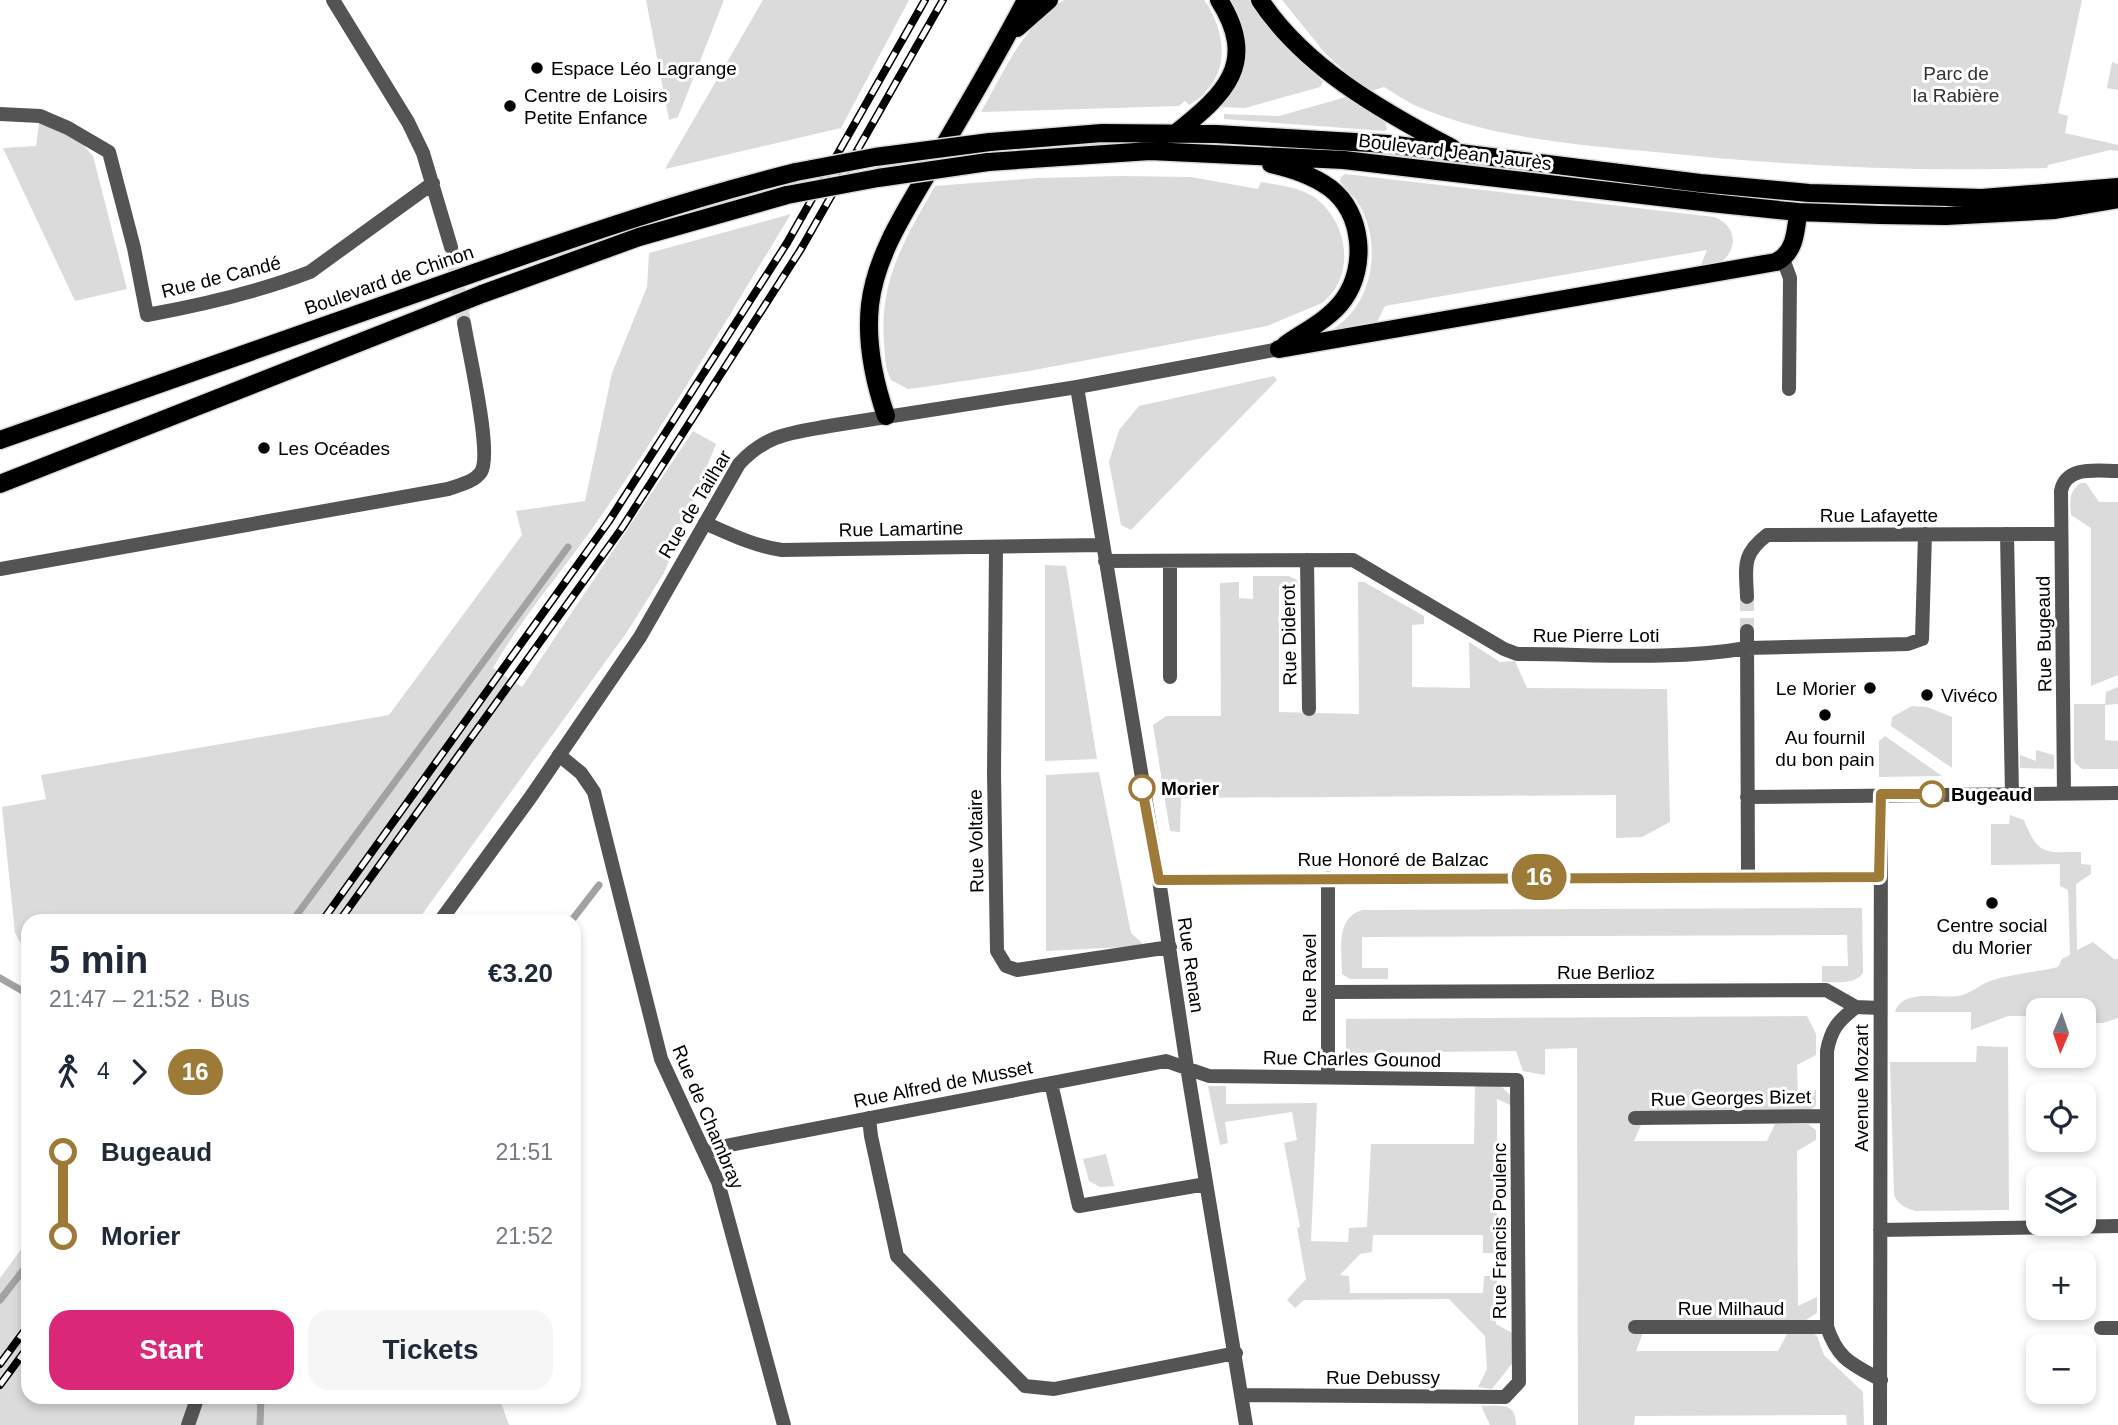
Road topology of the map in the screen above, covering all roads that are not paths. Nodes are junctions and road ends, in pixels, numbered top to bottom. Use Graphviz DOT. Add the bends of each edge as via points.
graph roads {
  1 [pos="333,0"];
  2 [pos="1026,0"];
  3 [pos="1049,0"];
  4 [pos="1219,0"];
  5 [pos="1259,0"];
  6 [pos="1006,37"];
  7 [pos="0,114"];
  8 [pos="1176,133"];
  9 [pos="1461,152"];
  10 [pos="1229,154"];
  11 [pos="796,172"];
  12 [pos="433,183"];
  13 [pos="2118,187"];
  14 [pos="2118,199"];
  15 [pos="1798,212"];
  16 [pos="451,247"];
  17 [pos="1783,259"];
  18 [pos="464,323"];
  19 [pos="1279,349"];
  20 [pos="1077,387"];
  21 [pos="1788,389"];
  22 [pos="886,415"];
  23 [pos="0,440"];
  24 [pos="2118,471"];
  25 [pos="0,484"];
  26 [pos="705,523"];
  27 [pos="1924,534"];
  28 [pos="2007,534"];
  29 [pos="2061,534"];
  30 [pos="1102,545"];
  31 [pos="996,547"];
  32 [pos="1307,560"];
  33 [pos="1105,561"];
  34 [pos="1170,561"];
  35 [pos="0,569"];
  36 [pos="1746,597"];
  37 [pos="1747,631"];
  38 [pos="1747,649"];
  39 [pos="1170,677"];
  40 [pos="1309,709"];
  41 [pos="559,755"];
  42 [pos="2064,793"];
  43 [pos="2118,793"];
  44 [pos="1881,794"];
  45 [pos="2012,794"];
  46 [pos="1747,796"];
  47 [pos="1748,876"];
  48 [pos="1879,877"];
  49 [pos="1328,878"];
  50 [pos="1159,880"];
  51 [pos="445,914"];
  52 [pos="1170,947"];
  53 [pos="1329,992"];
  54 [pos="1856,1007"];
  55 [pos="1880,1007"];
  56 [pos="1187,1068"];
  57 [pos="1328,1077"];
  58 [pos="1517,1080"];
  59 [pos="1051,1083"];
  60 [pos="1827,1116"];
  61 [pos="869,1118"];
  62 [pos="1636,1118"];
  63 [pos="706,1153"];
  64 [pos="1206,1184"];
  65 [pos="2118,1226"];
  66 [pos="1880,1230"];
  67 [pos="1635,1327"];
  68 [pos="1827,1327"];
  69 [pos="2101,1328"];
  70 [pos="2118,1328"];
  71 [pos="1236,1353"];
  72 [pos="1881,1380"];
  73 [pos="1519,1382"];
  74 [pos="1241,1395"];
  75 [pos="195,1404"];
  76 [pos="188,1425"];
  77 [pos="784,1425"];
  78 [pos="1246,1425"];
  79 [pos="1880,1425"];
  1 -- 12 [label="street" via="408,121"];
  2 -- 6 [label="main road"];
  3 -- 6 [label="main road"];
  4 -- 8 [label="main road" via="1236,39 1234,69 1220,95"];
  5 -- 9 [label="main road" via="1307,54 1351,88"];
  6 -- 22 [label="main road" via="881,263 870,303 869,331 877,389"];
  7 -- 12 [label="street, Rue de Candé" via="40,116 109,152 147,315 310,272"];
  8 -- 9 [label="main road, Boulevard Jean Jaurès"];
  8 -- 11 [label="main road, Boulevard Jean Jaurès, bridge" via="1102,133 990,142"];
  9 -- 13 [label="main road, Boulevard Jean Jaurès" via="1810,193 1982,198"];
  10 -- 15 [label="main road, Boulevard Jean Jaurès" via="1344,160"];
  10 -- 19 [label="main road" via="1290,168 1329,187 1346,206 1357,237 1358,267 1343,301"];
  10 -- 25 [label="main road, Boulevard Jean Jaurès, bridge" via="1150,151 988,162 787,195 639,237 482,293"];
  11 -- 23 [label="main road, Boulevard de Chinon, bridge" via="645,214"];
  12 -- 16 [label="street"];
  14 -- 15 [label="main road, Boulevard Jean Jaurès" via="2055,210 1946,216"];
  15 -- 17 [label="main road" via="1793,243"];
  17 -- 19 [label="main road"];
  17 -- 21 [label="street" via="1790,278"];
  18 -- 35 [label="street" via="485,449 482,470 473,480 448,489"];
  19 -- 20 [label="street, Rue de Tailhar"];
  20 -- 22 [label="street, Rue de Tailhar"];
  20 -- 30 [label="street, Rue Renan"];
  22 -- 26 [label="street, Rue de Tailhar" via="792,432 763,442 738,464"];
  24 -- 29 [label="street, Rue Bugeaud" via="2082,472 2065,480"];
  26 -- 31 [label="street, Rue Lamartine" via="755,545 782,550"];
  26 -- 41 [label="street, Rue de Tailhar" via="640,637"];
  27 -- 28 [label="street, Rue Lafayette"];
  27 -- 36 [label="street, Rue Lafayette" via="1767,535 1752,547 1746,562"];
  27 -- 38 [label="street, Rue Pierre Loti" via="1922,639 1908,644"];
  28 -- 29 [label="street, Rue Lafayette"];
  28 -- 45 [label="street, Rue Bugeaud"];
  29 -- 42 [label="street, Rue Bugeaud"];
  30 -- 31 [label="street, Rue Lamartine"];
  30 -- 33 [label="street, Rue Renan"];
  31 -- 52 [label="street, Rue Voltaire" via="997,951 1006,966 1017,970"];
  32 -- 34 [label="street, Rue Pierre Loti"];
  32 -- 38 [label="street, Rue Pierre Loti" via="1353,560 1517,654 1656,655"];
  32 -- 40 [label="street, Rue Diderot"];
  33 -- 34 [label="street, Rue Pierre Loti"];
  33 -- 50 [label="street, Rue Renan"];
  34 -- 39 [label="street"];
  37 -- 38 [label="street"];
  38 -- 46 [label="street"];
  41 -- 51 [label="street, Rue de Tailhar"];
  41 -- 63 [label="street, Rue de Chambray" via="581,773 594,792 661,1059"];
  42 -- 43 [label="street"];
  42 -- 45 [label="street"];
  44 -- 45 [label="street"];
  44 -- 46 [label="street"];
  44 -- 48 [label="street, Avenue Mozart"];
  46 -- 47 [label="street"];
  47 -- 48 [label="street, Rue Honoré de Balzac"];
  47 -- 49 [label="street, Rue Honoré de Balzac"];
  48 -- 55 [label="street, Avenue Mozart"];
  49 -- 50 [label="street, Rue Honoré de Balzac"];
  49 -- 53 [label="street, Rue Ravel"];
  50 -- 52 [label="street, Rue Renan"];
  52 -- 56 [label="street, Rue Renan"];
  53 -- 54 [label="street, Rue Berlioz" via="1825,990"];
  53 -- 57 [label="street, Rue Ravel"];
  54 -- 55 [label="street, Rue Berlioz"];
  54 -- 60 [label="street, Avenue Mozart" via="1830,1034"];
  55 -- 66 [label="street, Avenue Mozart"];
  56 -- 57 [label="street, Rue Charles Gounod" via="1209,1076"];
  56 -- 59 [label="street, Rue Alfred de Musset" via="1166,1061"];
  56 -- 64 [label="street, Rue Renan"];
  57 -- 58 [label="street, Rue Charles Gounod"];
  58 -- 73 [label="street, Rue Francis Poulenc"];
  59 -- 61 [label="street, Rue Alfred de Musset"];
  59 -- 64 [label="street" via="1079,1206"];
  60 -- 62 [label="street, Rue Georges Bizet"];
  60 -- 68 [label="street, Avenue Mozart"];
  61 -- 63 [label="street, Rue Alfred de Musset"];
  61 -- 71 [label="street" via="897,1256 1025,1386 1054,1389"];
  63 -- 77 [label="street, Rue de Chambray" via="718,1182"];
  64 -- 71 [label="street, Rue Renan"];
  65 -- 66 [label="street"];
  66 -- 72 [label="street, Avenue Mozart"];
  67 -- 68 [label="street, Rue Milhaud"];
  68 -- 72 [label="street, Avenue Mozart" via="1834,1347 1849,1363"];
  69 -- 70 [label="street"];
  71 -- 74 [label="street, Rue Renan"];
  72 -- 79 [label="street, Avenue Mozart"];
  73 -- 74 [label="street, Rue Debussy" via="1504,1397"];
  74 -- 78 [label="street, Rue Renan"];
  75 -- 76 [label="street"];
}
